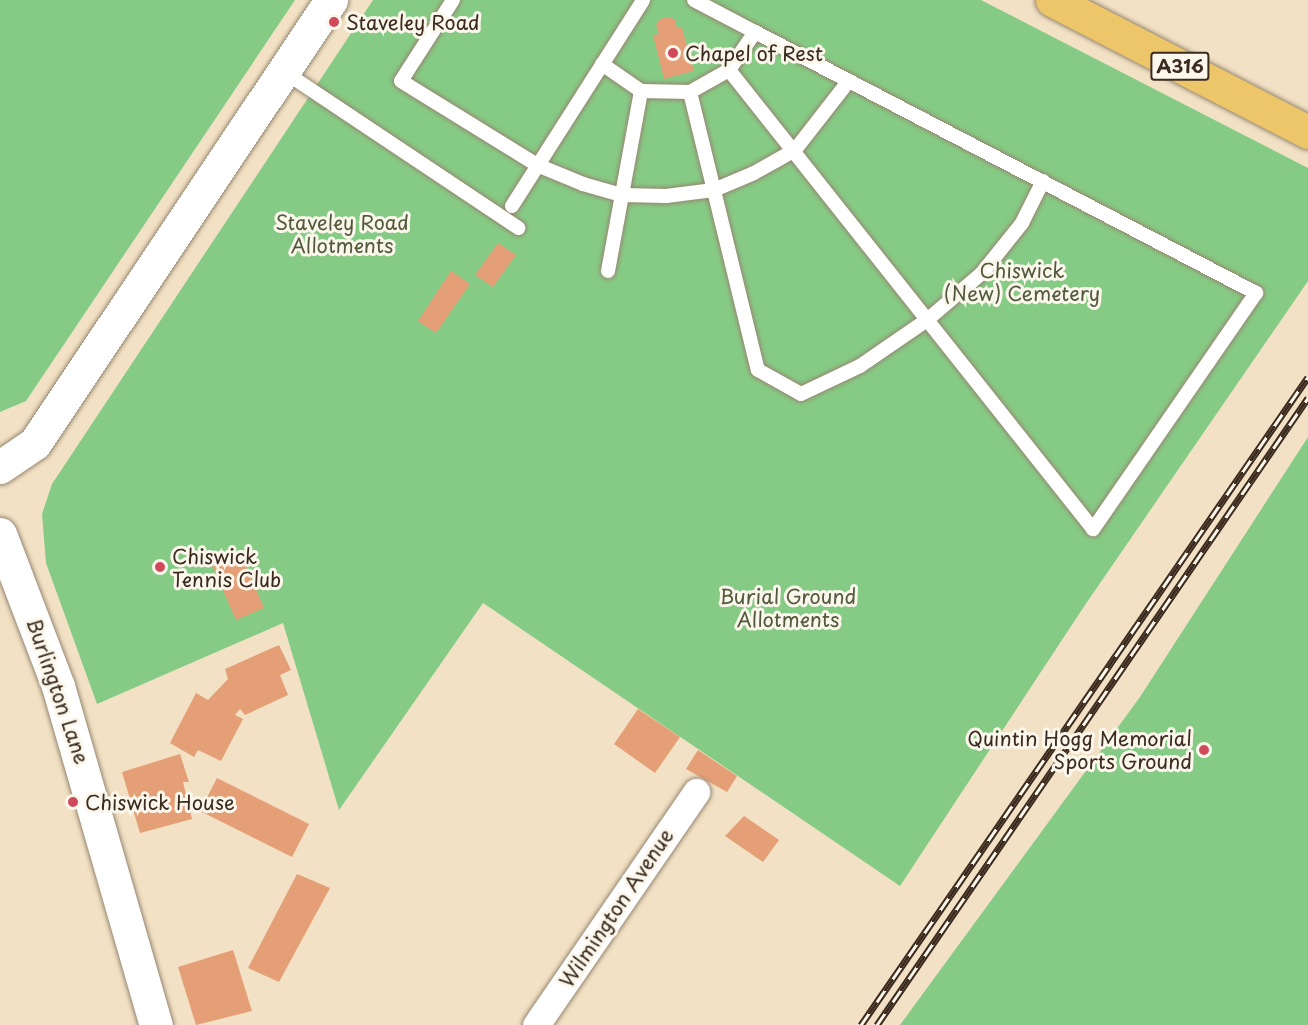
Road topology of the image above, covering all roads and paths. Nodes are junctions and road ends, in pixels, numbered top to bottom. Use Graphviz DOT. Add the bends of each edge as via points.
graph roads {
  1 [pos="331,0"];
  2 [pos="453,0"];
  3 [pos="644,0"];
  4 [pos="694,0"];
  5 [pos="1052,0"];
  6 [pos="755,32"];
  7 [pos="602,64"];
  8 [pos="729,70"];
  9 [pos="283,71"];
  10 [pos="848,82"];
  11 [pos="641,91"];
  12 [pos="690,92"];
  13 [pos="1308,132"];
  14 [pos="795,150"];
  15 [pos="537,165"];
  16 [pos="1043,182"];
  17 [pos="714,190"];
  18 [pos="622,195"];
  19 [pos="512,206"];
  20 [pos="518,228"];
  21 [pos="608,271"];
  22 [pos="927,320"];
  23 [pos="0,467"];
  24 [pos="3,550"];
  25 [pos="696,792"];
  26 [pos="156,1025"];
  27 [pos="537,1025"];
  1 -- 9 [label="street"];
  2 -- 15 [label="lane" via="401,81"];
  3 -- 7 [label="lane"];
  4 -- 6 [label="lane"];
  5 -- 13 [label="highway, A316"];
  6 -- 8 [label="lane"];
  6 -- 10 [label="lane"];
  7 -- 11 [label="lane"];
  7 -- 15 [label="lane"];
  8 -- 12 [label="lane"];
  8 -- 14 [label="lane"];
  9 -- 20 [label="lane"];
  9 -- 23 [label="street" via="35,442"];
  10 -- 14 [label="lane"];
  10 -- 16 [label="lane"];
  11 -- 12 [label="lane"];
  11 -- 18 [label="lane"];
  12 -- 17 [label="lane"];
  14 -- 17 [label="lane"];
  14 -- 22 [label="lane"];
  15 -- 18 [label="lane"];
  15 -- 19 [label="lane"];
  16 -- 22 [label="lane" via="1022,223 982,273"];
  16 -- 22 [label="lane" via="1256,293 1093,530"];
  17 -- 18 [label="lane" via="666,196"];
  17 -- 22 [label="lane" via="758,370 801,394 860,366"];
  18 -- 21 [label="lane"];
  24 -- 26 [label="street, Burlington Lane" via="58,686"];
  25 -- 27 [label="street, Wilmington Avenue"];
}
